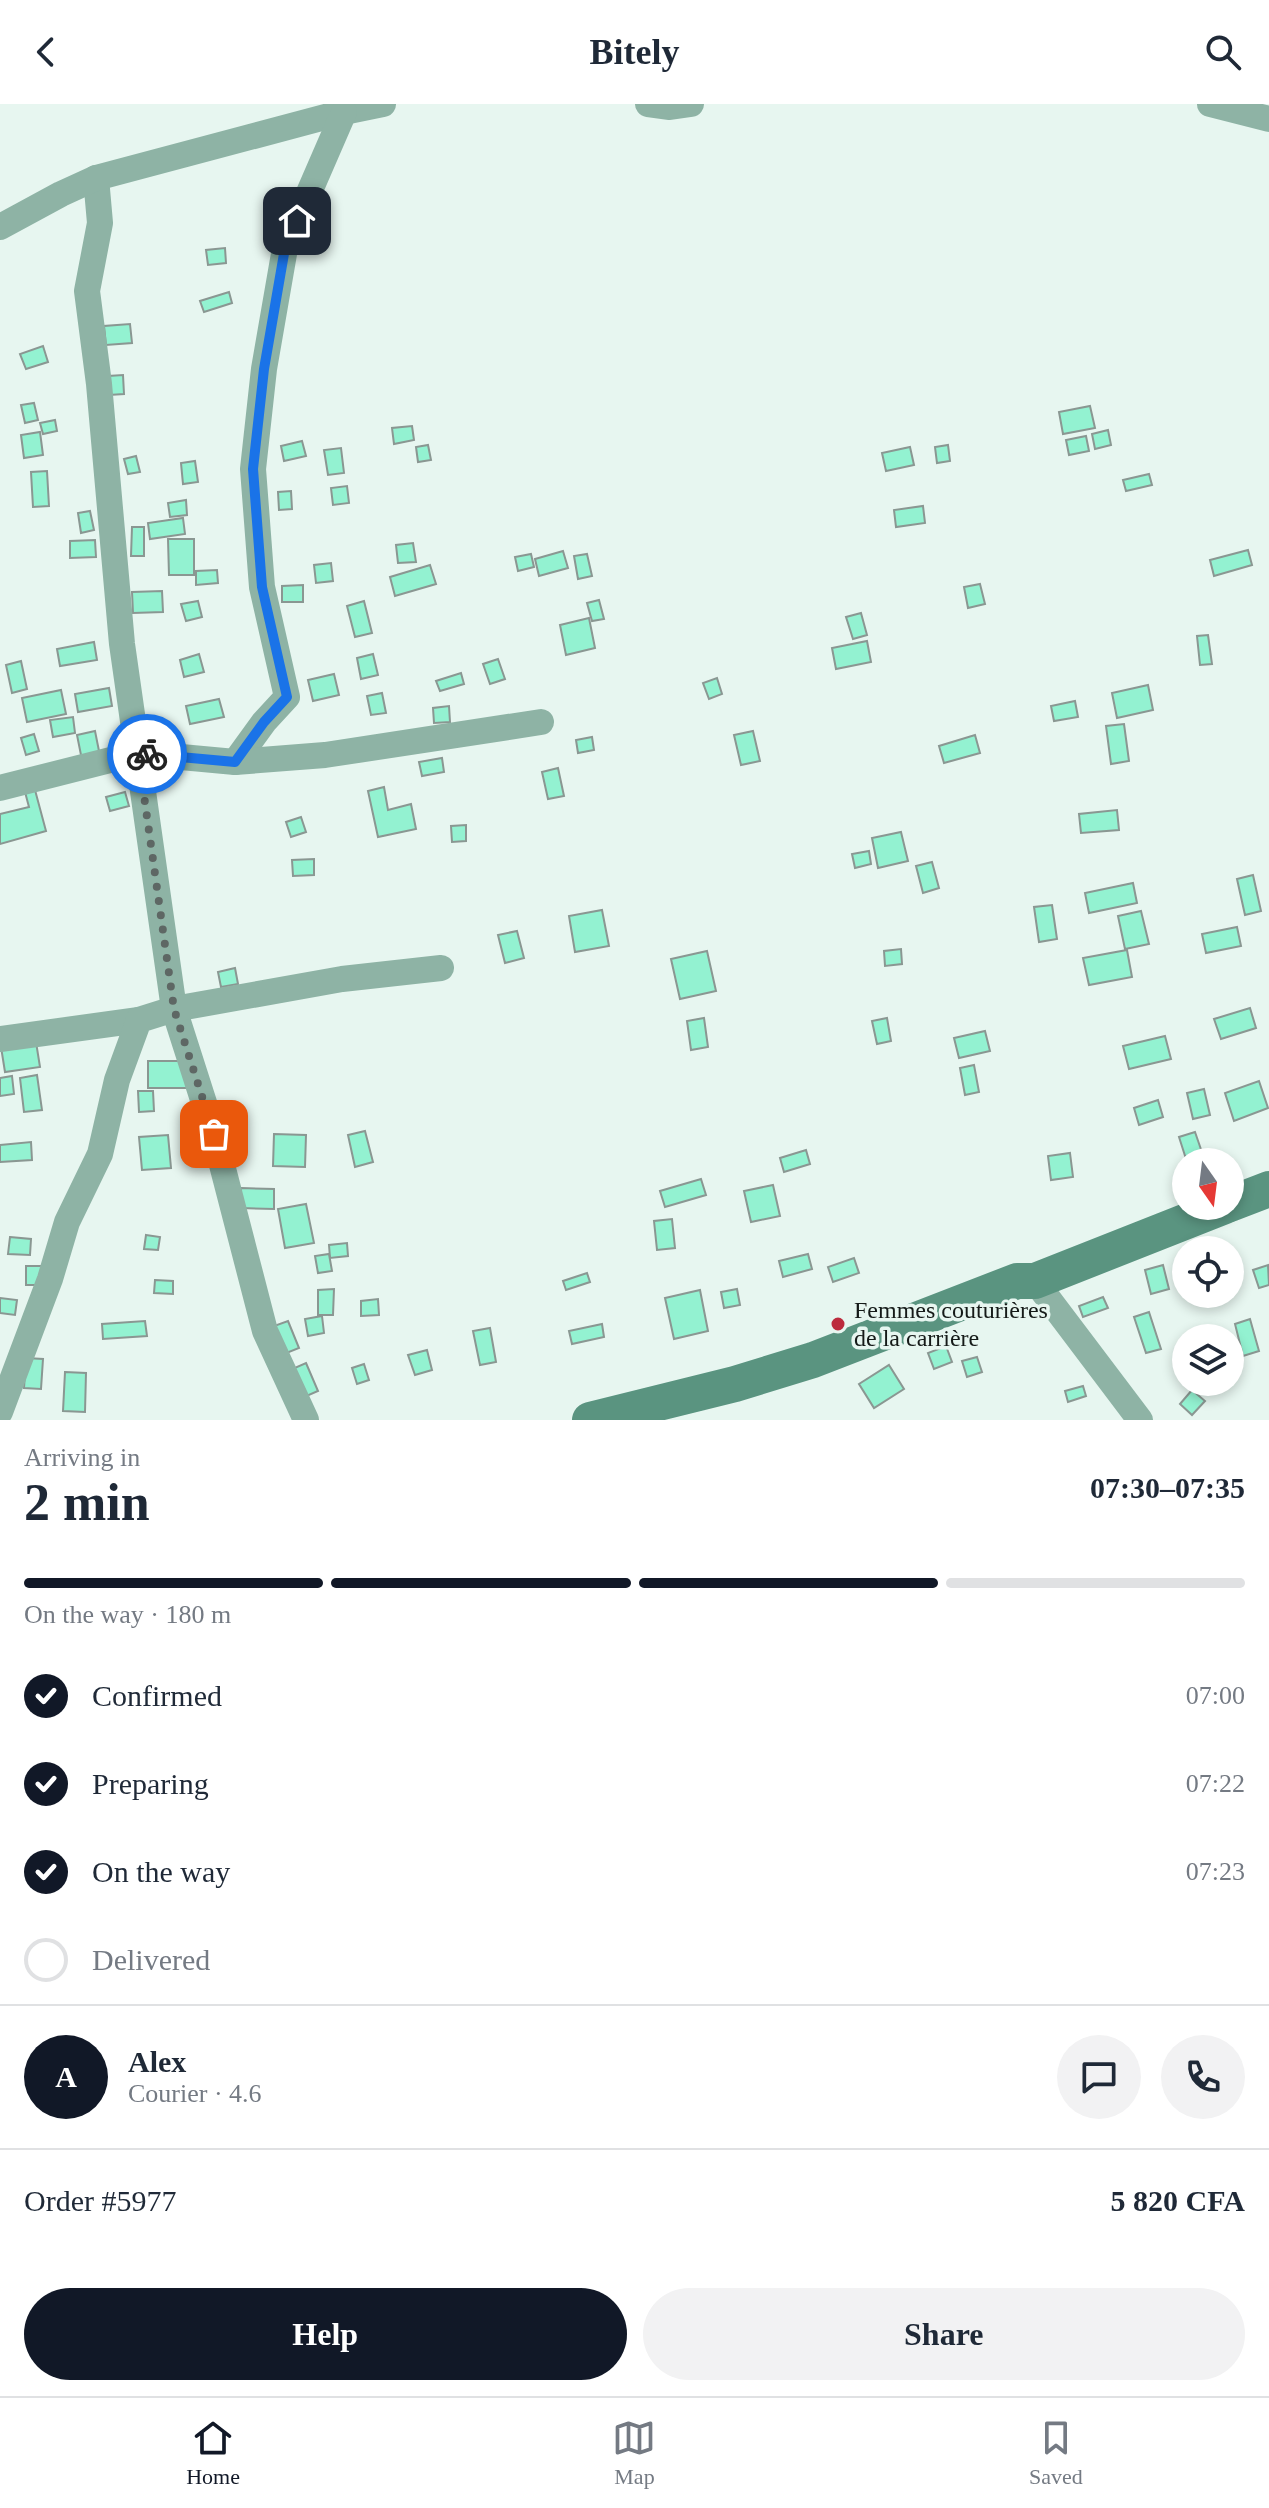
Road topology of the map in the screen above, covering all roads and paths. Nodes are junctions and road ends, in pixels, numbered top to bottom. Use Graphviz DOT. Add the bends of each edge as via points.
graph roads {
  1 [pos="383,104"];
  2 [pos="648,104"];
  3 [pos="691,104"];
  4 [pos="1210,104"];
  5 [pos="344,112"];
  6 [pos="1269,119"];
  7 [pos="96,178"];
  8 [pos="0,227"];
  9 [pos="541,722"];
  10 [pos="138,753"];
  11 [pos="235,762"];
  12 [pos="0,788"];
  13 [pos="441,968"];
  14 [pos="174,1009"];
  15 [pos="139,1020"];
  16 [pos="0,1039"];
  17 [pos="1269,1189"];
  18 [pos="1244,1199"];
  19 [pos="1190,1220"];
  20 [pos="1035,1281"];
  21 [pos="0,1412"];
  22 [pos="306,1420"];
  23 [pos="590,1420"];
  24 [pos="1140,1420"];
  1 -- 5 [label="street"];
  2 -- 3 [label="street"];
  4 -- 6 [label="street"];
  5 -- 7 [label="street"];
  5 -- 11 [label="street" via="285,248 253,469 262,587 287,697"];
  7 -- 8 [label="street"];
  7 -- 10 [label="street" via="100,223 87,291"];
  9 -- 11 [label="street" via="325,755"];
  10 -- 11 [label="street"];
  10 -- 12 [label="street"];
  10 -- 14 [label="street"];
  13 -- 14 [label="street" via="342,979"];
  14 -- 15 [label="street"];
  14 -- 22 [label="street" via="214,1134 265,1331"];
  15 -- 16 [label="street"];
  15 -- 21 [label="street" via="117,1080 100,1154 67,1222"];
  17 -- 18 [label="street"];
  19 -- 20 [label="street"];
  20 -- 23 [label="street" via="1017,1281 800,1365"];
  20 -- 24 [label="street"];
}
